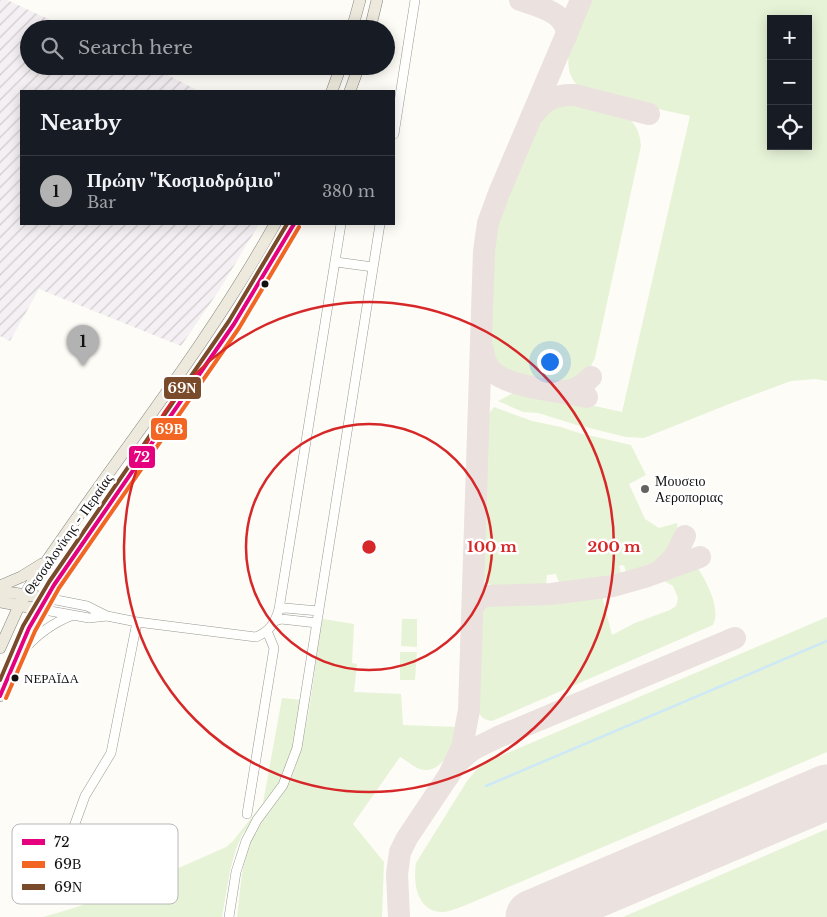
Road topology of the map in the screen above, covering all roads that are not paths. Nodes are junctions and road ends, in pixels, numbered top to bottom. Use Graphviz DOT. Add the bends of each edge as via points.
graph roads {
  1 [pos="360,0"];
  2 [pos="377,0"];
  3 [pos="415,0"];
  4 [pos="354,20"];
  5 [pos="372,20"];
  6 [pos="338,75"];
  7 [pos="355,75"];
  8 [pos="332,90"];
  9 [pos="350,90"];
  10 [pos="395,128"];
  11 [pos="274,225"];
  12 [pos="293,225"];
  13 [pos="341,225"];
  14 [pos="380,225"];
  15 [pos="336,262"];
  16 [pos="373,267"];
  17 [pos="47,560"];
  18 [pos="0,586"];
  19 [pos="0,590"];
  20 [pos="25,595"];
  21 [pos="46,598"];
  22 [pos="0,602"];
  23 [pos="19,606"];
  24 [pos="39,609"];
  25 [pos="279,609"];
  26 [pos="319,611"];
  27 [pos="73,614"];
  28 [pos="107,616"];
  29 [pos="275,621"];
  30 [pos="137,622"];
  31 [pos="317,623"];
  32 [pos="267,632"];
  33 [pos="0,648"];
  34 [pos="11,668"];
  35 [pos="0,696"];
  36 [pos="247,814"];
  37 [pos="75,824"];
  38 [pos="229,917"];
  1 -- 4 [label="main road"];
  2 -- 5 [label="main road"];
  3 -- 10 [label="street"];
  6 -- 8 [label="main road"];
  7 -- 9 [label="main road"];
  11 -- 17 [label="main road, Θεσσαλονίκης - Περαίας" via="210,330"];
  12 -- 21 [label="main road, Θεσσαλονίκης - Περαίας" via="234,324"];
  13 -- 15 [label="street"];
  14 -- 16 [label="street"];
  15 -- 16 [label="street"];
  15 -- 25 [label="street"];
  16 -- 26 [label="street"];
  17 -- 18 [label="main road"];
  17 -- 20 [label="main road, Θεσσαλονίκης - Περαίας"];
  19 -- 20 [label="main road"];
  20 -- 21 [label="main road"];
  20 -- 23 [label="main road, Θεσσαλονίκης - Περαίας"];
  21 -- 24 [label="main road, Θεσσαλονίκης - Περαίας"];
  21 -- 28 [label="street" via="87,606"];
  22 -- 23 [label="main road"];
  23 -- 24 [label="main road"];
  23 -- 33 [label="main road, Θεσσαλονίκης - Περαίας"];
  24 -- 27 [label="street"];
  24 -- 34 [label="main road, Θεσσαλονίκης - Περαίας"];
  25 -- 26 [label="street"];
  25 -- 29 [label="street"];
  26 -- 31 [label="street"];
  27 -- 28 [label="street" via="89,618"];
  27 -- 34 [label="street" via="36,637"];
  28 -- 30 [label="street"];
  29 -- 31 [label="street"];
  29 -- 32 [label="street"];
  30 -- 32 [label="street" via="256,637"];
  30 -- 37 [label="street" via="111,753 86,796"];
  31 -- 38 [label="street" via="294,760 283,785 256,820 246,841 236,872"];
  32 -- 36 [label="street" via="274,648"];
  34 -- 35 [label="main road, Θεσσαλονίκης - Περαίας"];
}
